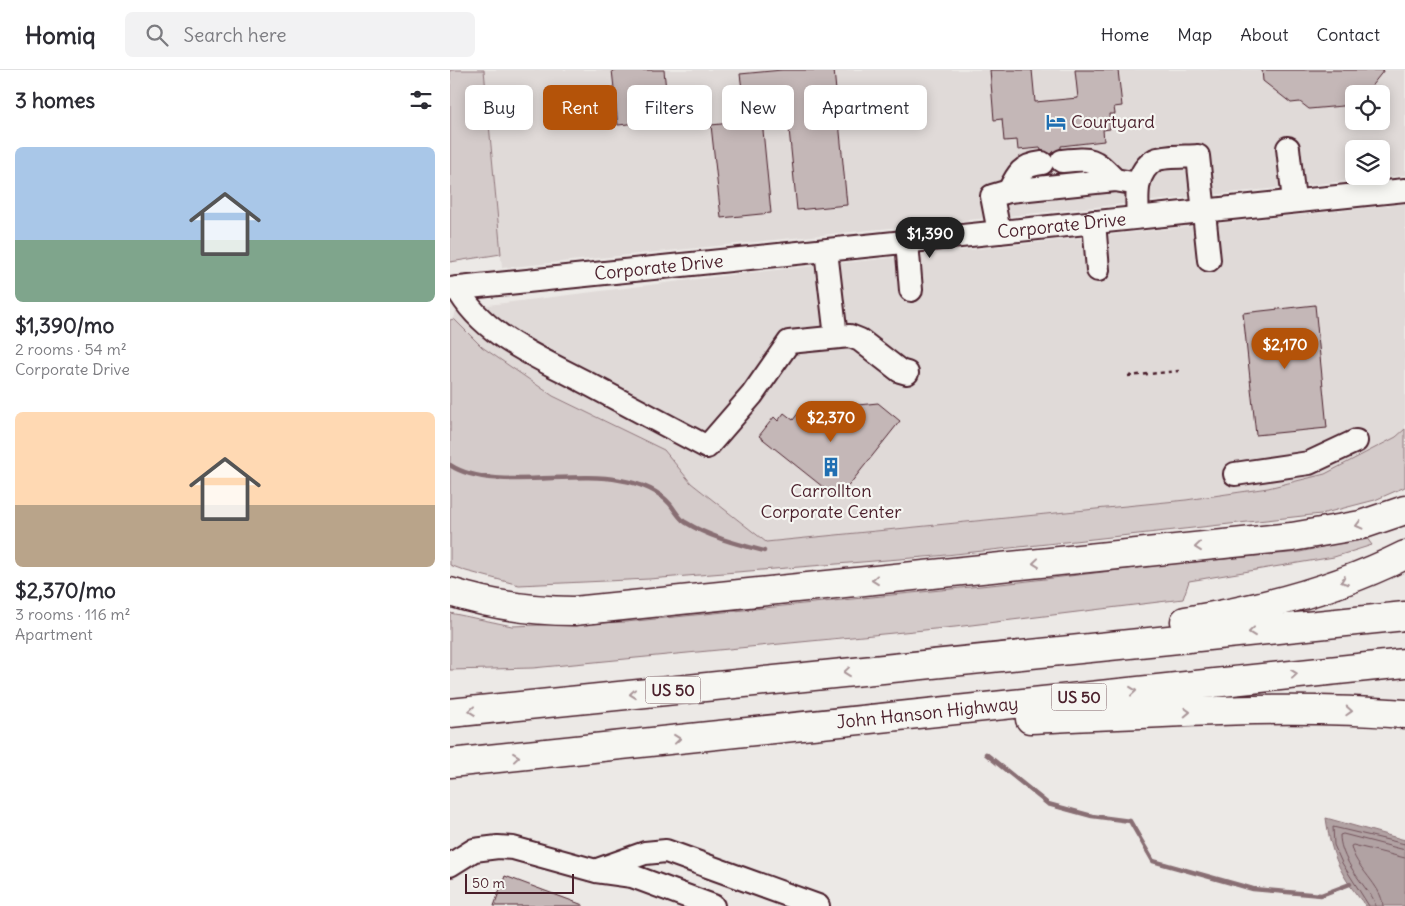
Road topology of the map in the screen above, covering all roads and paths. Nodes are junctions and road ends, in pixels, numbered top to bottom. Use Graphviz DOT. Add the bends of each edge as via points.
graph roads {
  1 [pos="1288,148"];
  2 [pos="1115,180"];
  3 [pos="1138,184"];
  4 [pos="1405,190"];
  5 [pos="1009,191"];
  6 [pos="1294,201"];
  7 [pos="1204,210"];
  8 [pos="1138,217"];
  9 [pos="1094,222"];
  10 [pos="999,232"];
  11 [pos="907,242"];
  12 [pos="826,251"];
  13 [pos="1209,260"];
  14 [pos="1098,270"];
  15 [pos="453,288"];
  16 [pos="911,290"];
  17 [pos="836,337"];
  18 [pos="1179,371"];
  19 [pos="907,373"];
  20 [pos="1128,376"];
  21 [pos="1356,441"];
  22 [pos="1235,474"];
  23 [pos="1405,510"];
  24 [pos="1405,555"];
  25 [pos="450,592"];
  26 [pos="1405,616"];
  27 [pos="1405,663"];
  28 [pos="896,668"];
  29 [pos="450,714"];
  30 [pos="1405,714"];
  31 [pos="754,731"];
  32 [pos="450,763"];
  33 [pos="450,865"];
  34 [pos="596,871"];
  35 [pos="713,906"];
  36 [pos="818,906"];
  1 -- 6 [label="street"];
  2 -- 3 [label="street"];
  2 -- 5 [label="street"];
  2 -- 5 [label="street" via="1091,159 1052,162 1024,167"];
  3 -- 7 [label="street" via="1156,160 1198,156"];
  3 -- 8 [label="street"];
  4 -- 6 [label="street, Corporate Drive"];
  5 -- 10 [label="street" via="992,196"];
  6 -- 7 [label="street, Corporate Drive"];
  7 -- 8 [label="street, Corporate Drive"];
  7 -- 13 [label="street"];
  8 -- 9 [label="street, Corporate Drive"];
  9 -- 10 [label="street, Corporate Drive"];
  9 -- 14 [label="street"];
  10 -- 11 [label="street, Corporate Drive"];
  11 -- 12 [label="street, Corporate Drive"];
  11 -- 16 [label="street"];
  12 -- 15 [label="street, Corporate Drive"];
  12 -- 17 [label="street"];
  15 -- 17 [label="street" via="476,315 522,348 707,447 752,395 789,342"];
  17 -- 19 [label="street" via="850,336 860,340"];
  18 -- 20 [label="path"];
  21 -- 22 [label="street" via="1309,463"];
  23 -- 25 [label="highway, one-way" via="1361,525 1300,536 574,611 512,607"];
  24 -- 28 [label="highway, one-way" via="1325,589 1231,614"];
  26 -- 28 [label="highway, US 50, one-way"];
  31 -- 27 [label="highway, John Hanson Highway / US 50, one-way"];
  28 -- 29 [label="highway, US 50, one-way"];
  31 -- 30 [label="highway, one-way" via="1238,710"];
  32 -- 31 [label="highway, John Hanson Highway / US 50, one-way"];
  33 -- 34 [label="street" via="474,850 498,847 513,848"];
  34 -- 35 [label="street" via="632,876"];
  34 -- 36 [label="street" via="645,853 666,851"];
}
